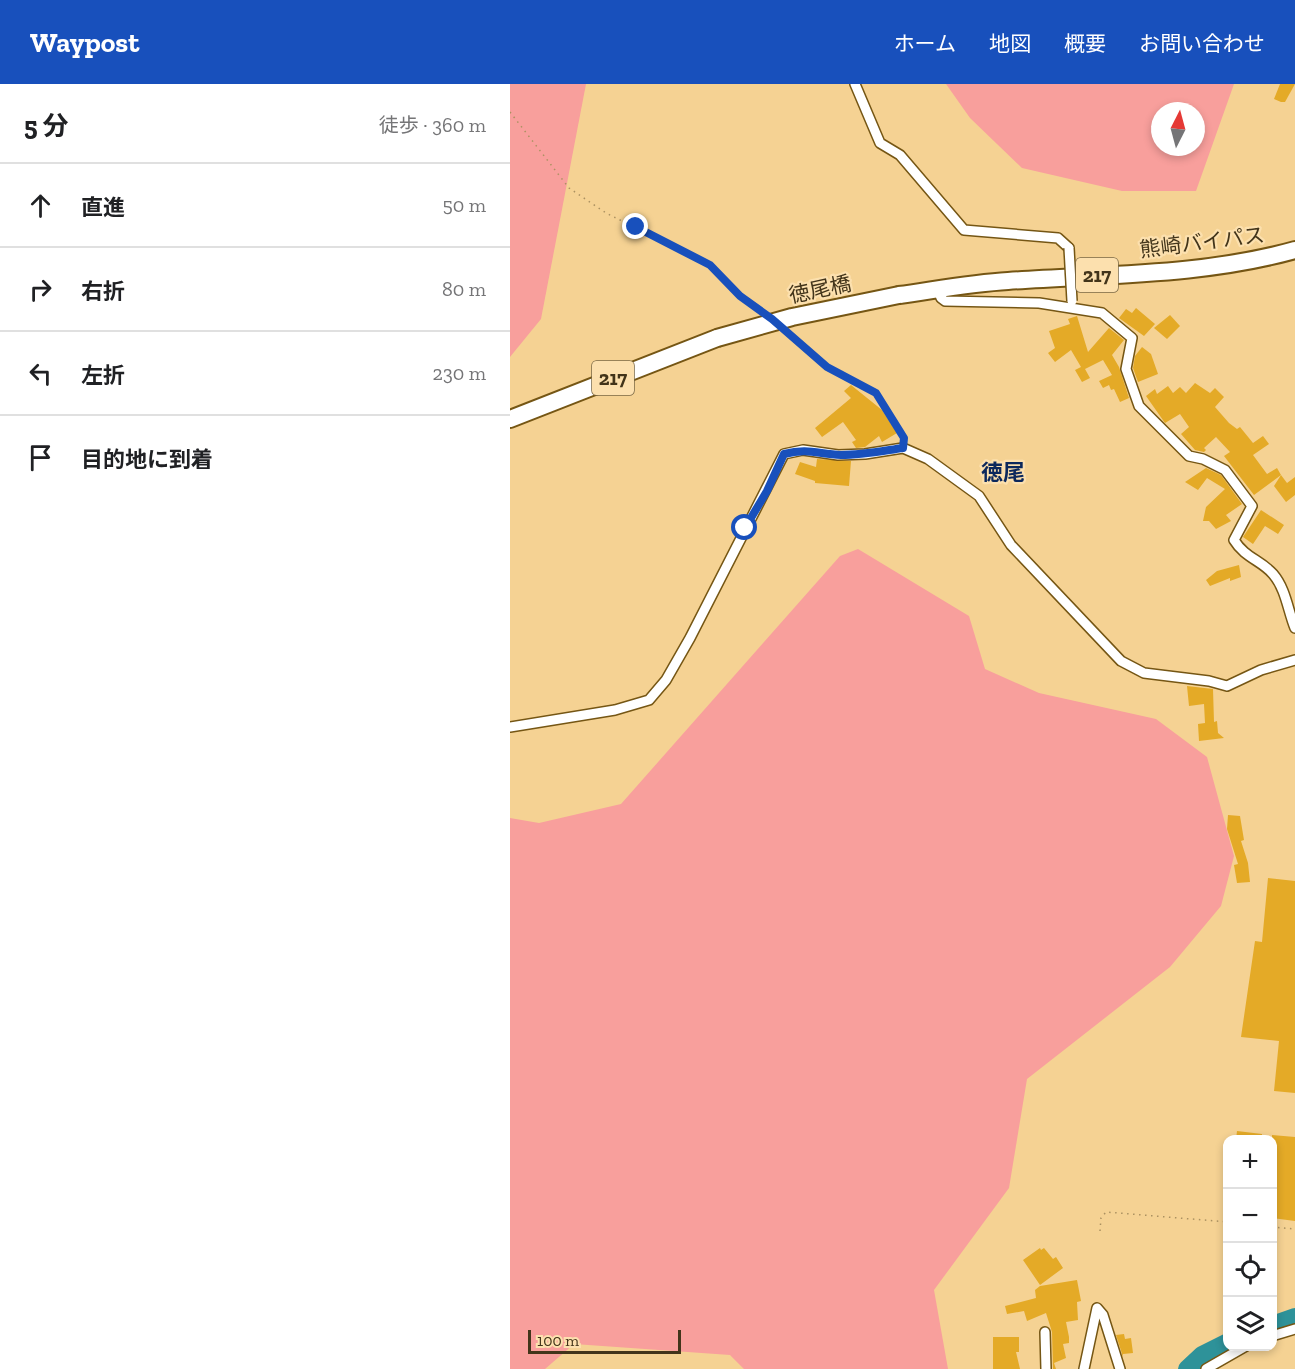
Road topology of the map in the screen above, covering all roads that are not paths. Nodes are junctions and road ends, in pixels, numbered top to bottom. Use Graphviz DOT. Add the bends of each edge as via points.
graph roads {
  1 [pos="855,84"];
  2 [pos="1295,250"];
  3 [pos="938,290"];
  4 [pos="899,295"];
  5 [pos="1072,305"];
  6 [pos="510,418"];
  7 [pos="1295,628"];
  8 [pos="1295,660"];
  9 [pos="510,727"];
  10 [pos="1295,1329"];
  11 [pos="1045,1332"];
  12 [pos="1277,1334"];
  13 [pos="1239,1351"];
  14 [pos="1046,1369"];
  15 [pos="1084,1369"];
  16 [pos="1120,1369"];
  17 [pos="1206,1369"];
  1 -- 5 [label="street, bridge" via="880,143 900,155 964,230 1058,238 1069,248"];
  2 -- 3 [label="highway, 熊崎バイパス / 217" via="1260,260 1184,269 1004,281"];
  3 -- 4 [label="highway, 熊崎バイパス / 217"];
  3 -- 5 [label="street" via="945,300"];
  4 -- 6 [label="highway, 徳尾橋 / 217, bridge" via="717,338"];
  5 -- 7 [label="street" via="1102,313 1132,338 1126,369 1139,406 1189,456 1225,470 1252,506 1234,540 1241,552 1272,572"];
  8 -- 9 [label="street" via="1227,686 1144,673 1121,661 1011,545 979,496 928,459 903,448 838,455 803,450 784,454 690,638 666,680 649,700 615,710"];
  10 -- 12 [label="street"];
  11 -- 14 [label="street"];
  13 -- 17 [label="street"];
  15 -- 16 [label="street" via="1097,1308 1103,1315"];
}
